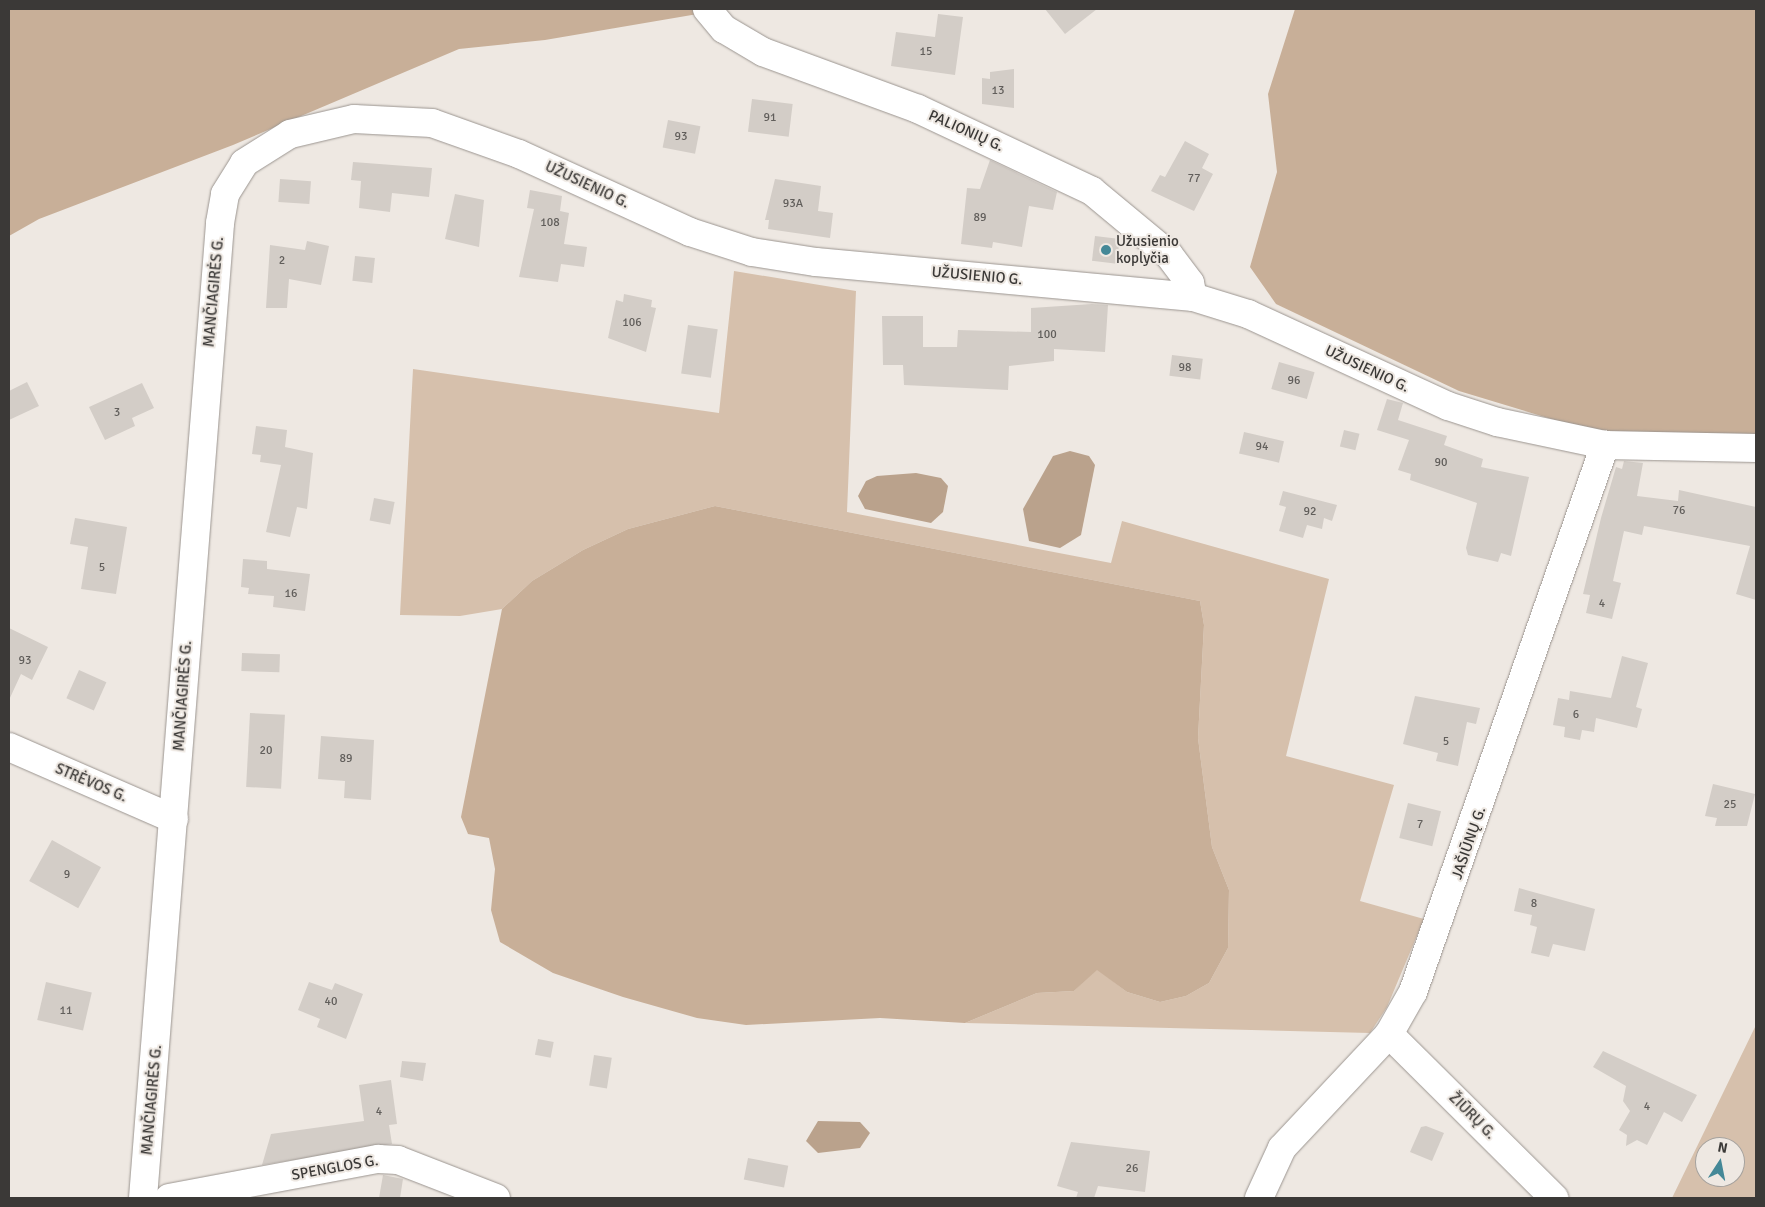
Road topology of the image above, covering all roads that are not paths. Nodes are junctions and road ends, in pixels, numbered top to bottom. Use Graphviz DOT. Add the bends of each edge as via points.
graph roads {
  1 [pos="707,9"];
  2 [pos="225,194"];
  3 [pos="1193,297"];
  4 [pos="1605,446"];
  5 [pos="1756,448"];
  6 [pos="9,747"];
  7 [pos="174,818"];
  8 [pos="1389,1034"];
  9 [pos="143,1198"];
  10 [pos="169,1198"];
  11 [pos="496,1198"];
  12 [pos="1259,1198"];
  13 [pos="1554,1198"];
  1 -- 3 [label="street, PALIONIŲ G." via="724,29 763,52 918,109 1092,191 1169,255 1190,283"];
  2 -- 3 [label="street, UŽUSIENIO G." via="244,163 290,134 354,118 397,118 465,133 690,232 752,252 816,262"];
  2 -- 7 [label="street, MANČIAGIRĖS G." via="216,252"];
  3 -- 4 [label="street, UŽUSIENIO G." via="1248,314 1448,406"];
  4 -- 5 [label="street, UŽUSIENIO G."];
  4 -- 8 [label="street, JAŠIŪNŲ G." via="1446,908 1413,992"];
  6 -- 7 [label="street, STRĖVOS G."];
  7 -- 9 [label="street, MANČIAGIRĖS G."];
  8 -- 12 [label="street, JAŠIŪNŲ G." via="1282,1148"];
  8 -- 13 [label="street, ŽIŪRŲ G."];
  10 -- 11 [label="street, SPENGLOS G." via="378,1159 398,1160"];
}
